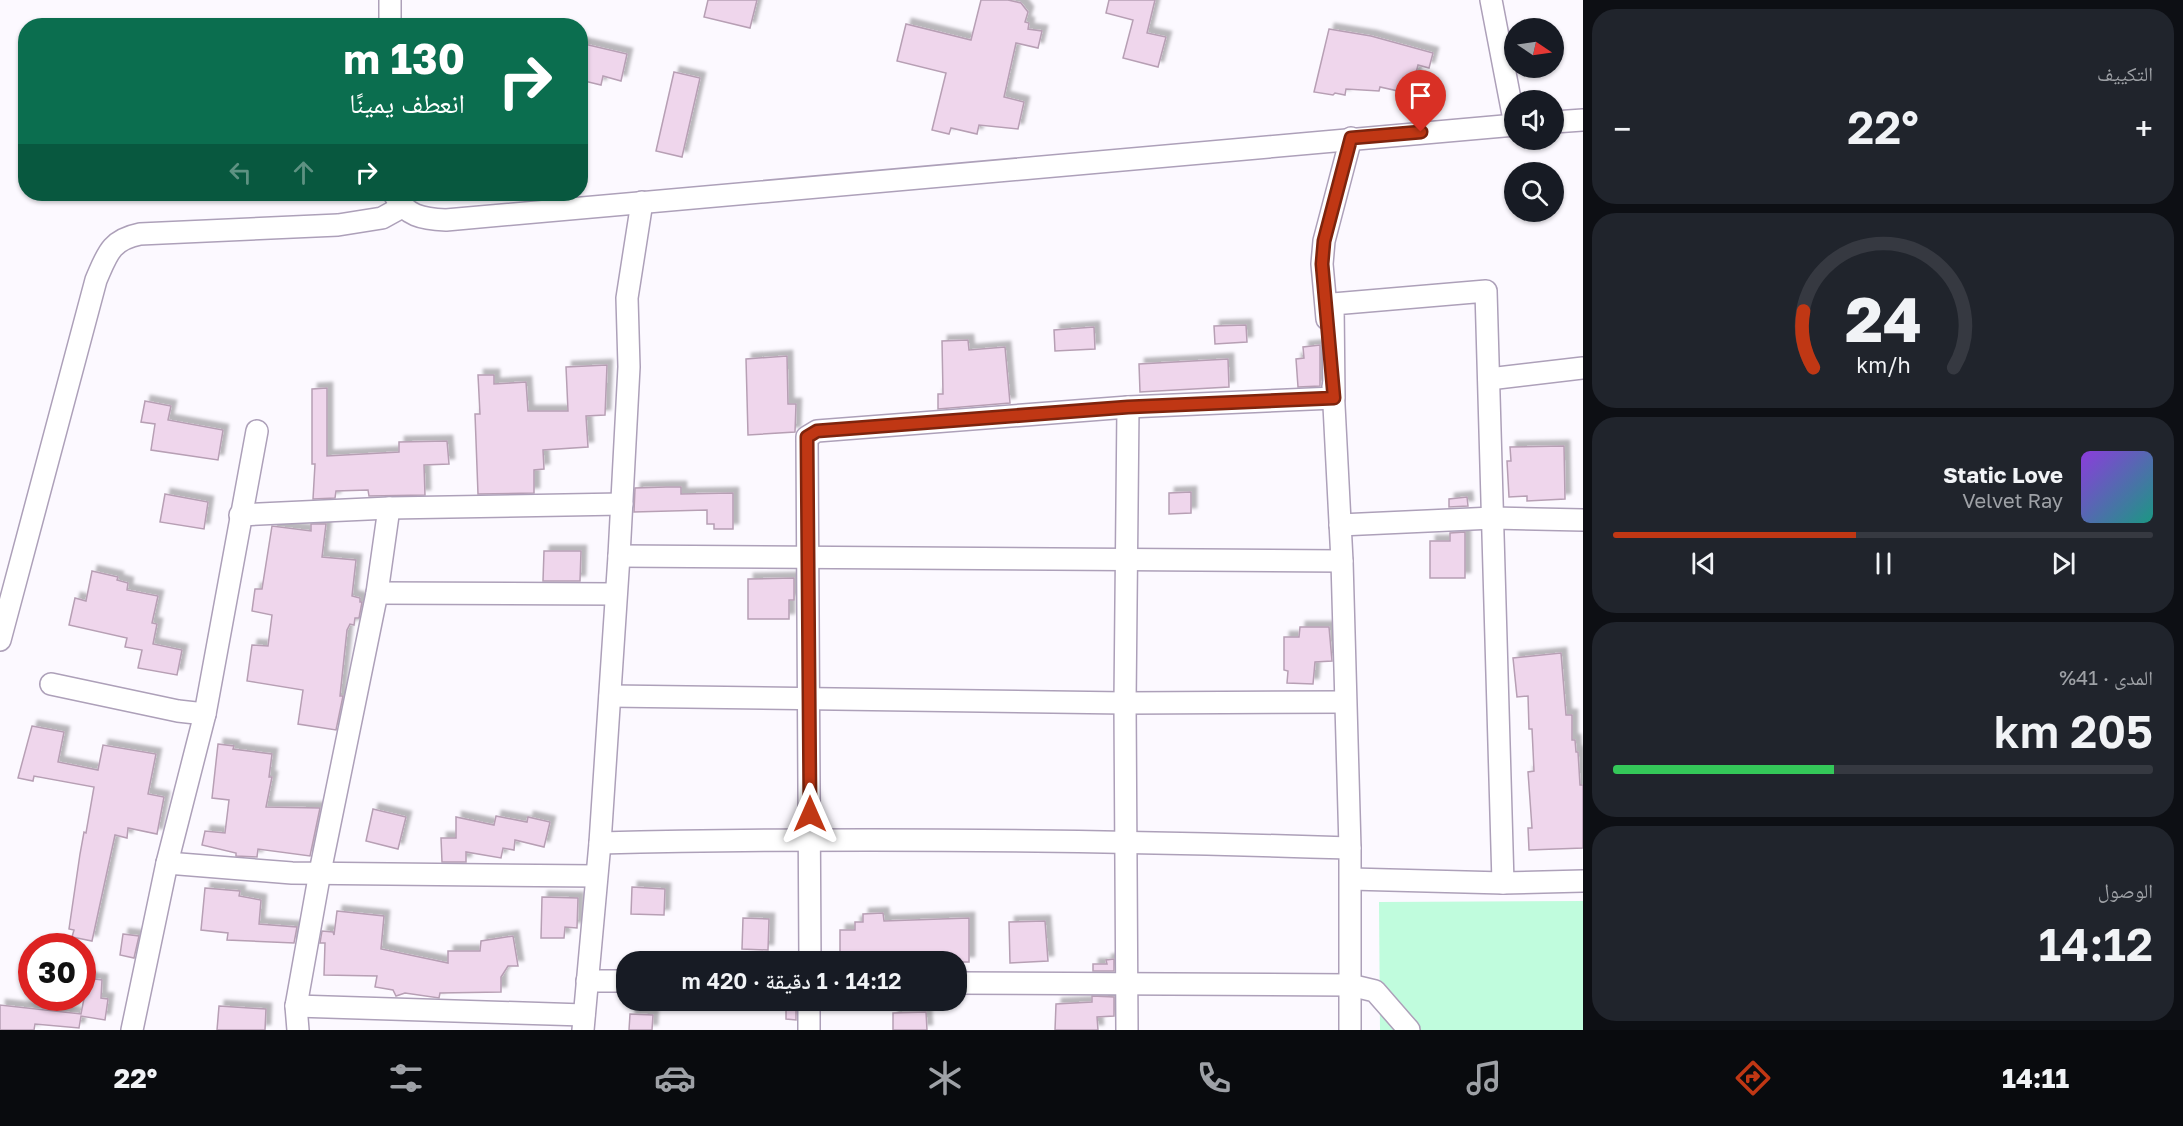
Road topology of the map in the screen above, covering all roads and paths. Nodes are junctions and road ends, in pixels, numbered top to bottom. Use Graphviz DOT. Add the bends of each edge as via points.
graph roads {
  1 [pos="390,0"];
  2 [pos="1491,0"];
  3 [pos="390,18"];
  4 [pos="1508,90"];
  5 [pos="1583,120"];
  6 [pos="1564,121"];
  7 [pos="1504,126"];
  8 [pos="1351,138"];
  9 [pos="397,201"];
  10 [pos="399,201"];
  11 [pos="642,202"];
  12 [pos="1583,368"];
  13 [pos="1489,379"];
  14 [pos="1334,398"];
  15 [pos="1128,407"];
  16 [pos="257,430"];
  17 [pos="622,504"];
  18 [pos="389,508"];
  19 [pos="240,515"];
  20 [pos="1494,518"];
  21 [pos="1583,520"];
  22 [pos="1340,525"];
  23 [pos="809,555"];
  24 [pos="619,556"];
  25 [pos="1126,560"];
  26 [pos="1342,561"];
  27 [pos="377,593"];
  28 [pos="616,594"];
  29 [pos="0,640"];
  30 [pos="51,684"];
  31 [pos="610,696"];
  32 [pos="810,698"];
  33 [pos="1345,702"];
  34 [pos="1125,703"];
  35 [pos="205,714"];
  36 [pos="810,838"];
  37 [pos="1127,841"];
  38 [pos="600,843"];
  39 [pos="1350,848"];
  40 [pos="166,864"];
  41 [pos="320,873"];
  42 [pos="596,876"];
  43 [pos="1351,879"];
  44 [pos="1583,881"];
  45 [pos="1503,883"];
  46 [pos="810,951"];
  47 [pos="587,981"];
  48 [pos="616,981"];
  49 [pos="967,983"];
  50 [pos="1128,985"];
  51 [pos="1350,985"];
  52 [pos="296,1006"];
  53 [pos="809,1011"];
  54 [pos="584,1022"];
  55 [pos="132,1030"];
  56 [pos="298,1030"];
  57 [pos="809,1030"];
  58 [pos="1127,1030"];
  59 [pos="1350,1030"];
  60 [pos="1409,1030"];
  1 -- 3 [label="street"];
  2 -- 4 [label="street"];
  5 -- 6 [label="street"];
  7 -- 8 [label="street"];
  8 -- 11 [label="street"];
  8 -- 14 [label="street" via="1324,241 1322,264"];
  9 -- 29 [label="street" via="382,218 338,225 140,234 109,250 96,280"];
  10 -- 11 [label="street" via="413,216 446,220"];
  11 -- 17 [label="street" via="627,298 629,367"];
  12 -- 13 [label="street"];
  13 -- 14 [label="street" via="1486,291 1333,304"];
  13 -- 20 [label="street"];
  14 -- 15 [label="street"];
  14 -- 22 [label="street"];
  15 -- 23 [label="street" via="811,433 807,437"];
  15 -- 25 [label="street"];
  16 -- 19 [label="street"];
  17 -- 18 [label="street"];
  17 -- 24 [label="street"];
  18 -- 19 [label="street"];
  18 -- 27 [label="street"];
  19 -- 35 [label="street"];
  20 -- 21 [label="street"];
  20 -- 22 [label="street"];
  20 -- 45 [label="street"];
  22 -- 26 [label="street"];
  23 -- 24 [label="street"];
  23 -- 25 [label="street"];
  23 -- 32 [label="street"];
  24 -- 28 [label="street"];
  25 -- 26 [label="street"];
  25 -- 34 [label="street"];
  26 -- 33 [label="street"];
  27 -- 28 [label="street"];
  27 -- 41 [label="street"];
  28 -- 31 [label="street"];
  30 -- 35 [label="street"];
  31 -- 32 [label="street"];
  31 -- 38 [label="street"];
  32 -- 34 [label="street"];
  32 -- 36 [label="street"];
  33 -- 34 [label="street"];
  33 -- 39 [label="street"];
  34 -- 37 [label="street"];
  35 -- 40 [label="street"];
  36 -- 37 [label="street"];
  36 -- 38 [label="street"];
  36 -- 46 [label="street"];
  37 -- 39 [label="street"];
  37 -- 50 [label="street"];
  38 -- 42 [label="street"];
  39 -- 43 [label="street"];
  40 -- 41 [label="street"];
  40 -- 55 [label="street"];
  41 -- 42 [label="street"];
  41 -- 52 [label="street"];
  42 -- 47 [label="street"];
  43 -- 45 [label="street"];
  43 -- 51 [label="street"];
  44 -- 45 [label="street"];
  47 -- 48 [label="street"];
  47 -- 54 [label="street"];
  49 -- 50 [label="street"];
  50 -- 51 [label="street"];
  50 -- 58 [label="street"];
  51 -- 59 [label="street"];
  51 -- 60 [label="street" via="1375,991"];
  52 -- 54 [label="street"];
  52 -- 56 [label="street"];
  53 -- 57 [label="street"];
}
